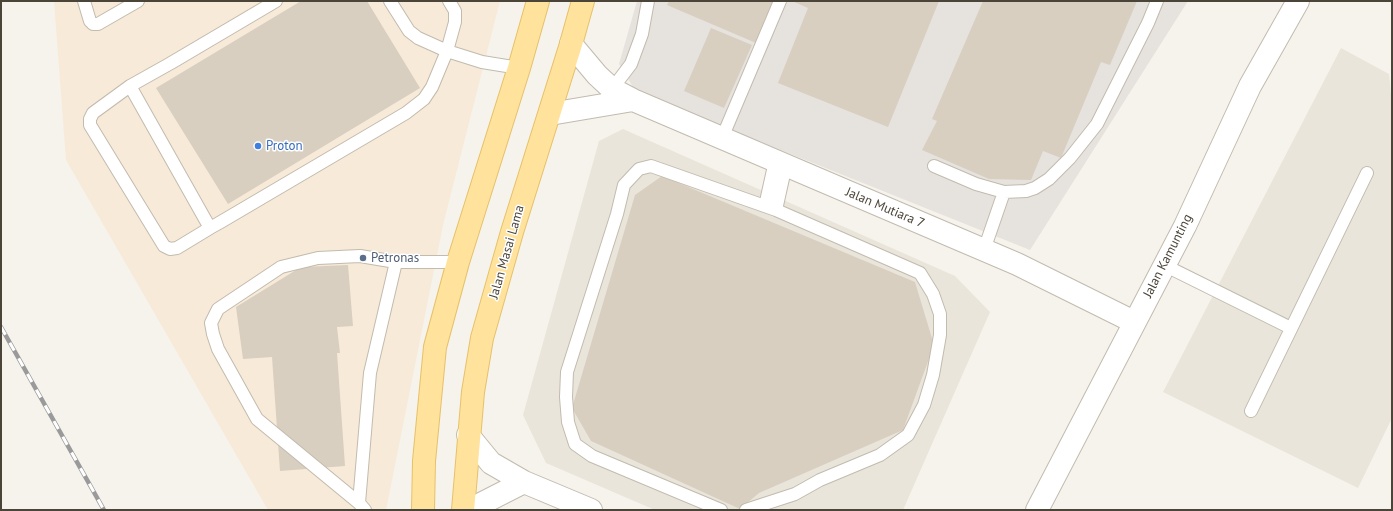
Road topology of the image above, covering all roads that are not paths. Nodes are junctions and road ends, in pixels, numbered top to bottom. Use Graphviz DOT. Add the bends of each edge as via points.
graph roads {
  1 [pos="84,1"];
  2 [pos="138,1"];
  3 [pos="276,1"];
  4 [pos="390,1"];
  5 [pos="449,1"];
  6 [pos="538,1"];
  7 [pos="583,1"];
  8 [pos="648,1"];
  9 [pos="780,1"];
  10 [pos="1157,1"];
  11 [pos="1298,1"];
  12 [pos="571,44"];
  13 [pos="446,51"];
  14 [pos="519,68"];
  15 [pos="130,86"];
  16 [pos="612,89"];
  17 [pos="633,100"];
  18 [pos="550,114"];
  19 [pos="722,138"];
  20 [pos="780,163"];
  21 [pos="934,166"];
  22 [pos="1366,173"];
  23 [pos="1004,192"];
  24 [pos="770,208"];
  25 [pos="210,228"];
  26 [pos="984,250"];
  27 [pos="396,262"];
  28 [pos="458,262"];
  29 [pos="1164,264"];
  30 [pos="1134,322"];
  31 [pos="1291,328"];
  32 [pos="1251,411"];
  33 [pos="468,435"];
  34 [pos="524,482"];
  35 [pos="362,507"];
  36 [pos="423,510"];
  37 [pos="463,510"];
  38 [pos="469,510"];
  39 [pos="591,510"];
  40 [pos="721,510"];
  41 [pos="746,510"];
  42 [pos="1037,510"];
  1 -- 2 [label="lane" via="90,21 98,24"];
  3 -- 15 [label="lane"];
  4 -- 13 [label="lane" via="413,35"];
  5 -- 13 [label="lane" via="456,16"];
  6 -- 14 [label="main road"];
  7 -- 12 [label="main road, Jalan Masai Lama"];
  8 -- 16 [label="lane" via="642,34 631,64"];
  9 -- 19 [label="lane"];
  10 -- 23 [label="lane" via="1096,124 1070,158 1049,179 1035,188"];
  11 -- 29 [label="street, Jalan Kamunting" via="1250,86 1185,226"];
  12 -- 16 [label="street, Jalan Mutiara 7"];
  12 -- 18 [label="main road, Jalan Masai Lama"];
  13 -- 14 [label="lane" via="482,62"];
  13 -- 25 [label="lane" via="432,88 424,99"];
  14 -- 28 [label="main road"];
  15 -- 25 [label="lane"];
  15 -- 25 [label="lane" via="93,113 90,125 164,246 170,249 177,248"];
  16 -- 17 [label="street, Jalan Mutiara 7"];
  17 -- 18 [label="street"];
  17 -- 19 [label="street, Jalan Mutiara 7"];
  18 -- 33 [label="main road, Jalan Masai Lama" via="512,232 482,338"];
  19 -- 20 [label="street, Jalan Mutiara 7"];
  20 -- 24 [label="lane"];
  20 -- 26 [label="street, Jalan Mutiara 7"];
  21 -- 23 [label="lane" via="976,184"];
  22 -- 31 [label="lane"];
  23 -- 26 [label="lane"];
  24 -- 40 [label="lane" via="651,166 639,169 624,185 567,372 568,422 575,444 592,456"];
  24 -- 41 [label="lane" via="920,273 933,294 940,314 940,335 933,375 924,405 908,435 880,455 820,480 795,494"];
  26 -- 30 [label="street, Jalan Mutiara 7"];
  27 -- 28 [label="lane"];
  27 -- 35 [label="lane" via="370,373"];
  27 -- 35 [label="lane" via="360,256 318,258 281,267 218,309 212,323 218,349 257,419"];
  28 -- 36 [label="main road" via="435,347 424,461"];
  29 -- 30 [label="street, Jalan Kamunting"];
  29 -- 31 [label="lane"];
  30 -- 42 [label="street, Jalan Kamunting"];
  31 -- 32 [label="lane"];
  33 -- 34 [label="street" via="491,463"];
  33 -- 37 [label="main road, Jalan Masai Lama"];
  34 -- 38 [label="street"];
  34 -- 39 [label="street"];
}
